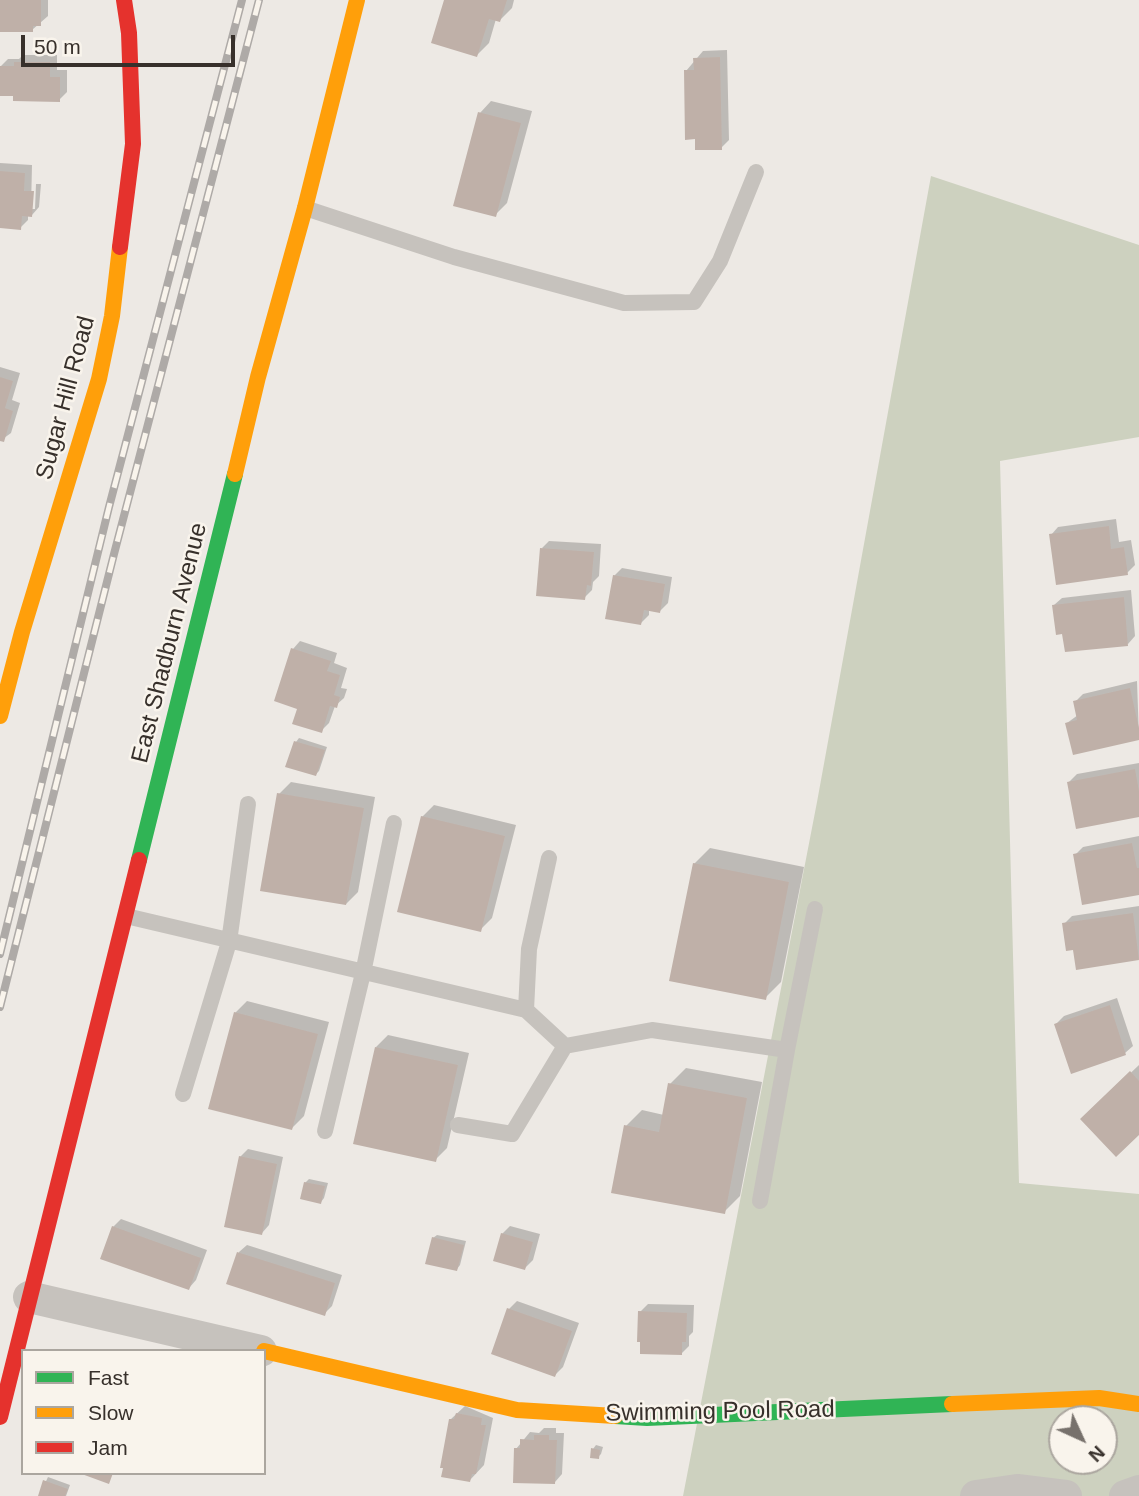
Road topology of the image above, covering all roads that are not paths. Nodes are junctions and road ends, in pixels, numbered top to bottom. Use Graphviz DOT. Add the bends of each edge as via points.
graph roads {
  1 [pos="124,0"];
  2 [pos="357,0"];
  3 [pos="755,172"];
  4 [pos="305,208"];
  5 [pos="11,629"];
  6 [pos="0,716"];
  7 [pos="248,804"];
  8 [pos="394,823"];
  9 [pos="550,858"];
  10 [pos="815,909"];
  11 [pos="126,916"];
  12 [pos="229,942"];
  13 [pos="363,973"];
  14 [pos="526,1010"];
  15 [pos="565,1046"];
  16 [pos="787,1050"];
  17 [pos="183,1094"];
  18 [pos="458,1125"];
  19 [pos="325,1132"];
  20 [pos="760,1201"];
  21 [pos="29,1297"];
  22 [pos="254,1349"];
  23 [pos="266,1352"];
  24 [pos="1139,1404"];
  25 [pos="0,1417"];
  26 [pos="1139,1491"];
  27 [pos="976,1496"];
  28 [pos="1066,1496"];
  29 [pos="1125,1496"];
  1 -- 5 [label="street, Sugar Hill Road" via="133,144 112,316 99,379"];
  2 -- 4 [label="street, East Shadburn Avenue"];
  3 -- 4 [label="lane" via="720,261 694,302 624,303 453,257"];
  4 -- 11 [label="street, East Shadburn Avenue" via="258,377"];
  5 -- 6 [label="street, Sugar Hill Road"];
  7 -- 12 [label="lane"];
  8 -- 13 [label="lane"];
  9 -- 14 [label="lane" via="529,949"];
  10 -- 16 [label="lane"];
  11 -- 12 [label="lane"];
  11 -- 21 [label="street, East Shadburn Avenue"];
  12 -- 13 [label="lane"];
  12 -- 17 [label="lane"];
  13 -- 14 [label="lane"];
  13 -- 19 [label="lane"];
  14 -- 15 [label="lane"];
  15 -- 16 [label="lane" via="652,1030"];
  15 -- 18 [label="lane" via="512,1134"];
  16 -- 20 [label="lane"];
  21 -- 22 [label="street, Swimming Pool Road"];
  21 -- 25 [label="street, East Shadburn Avenue"];
  23 -- 24 [label="street, Swimming Pool Road" via="517,1410 634,1417 1099,1398"];
  26 -- 29 [label="street"];
  27 -- 28 [label="street" via="1017,1490"];
}
